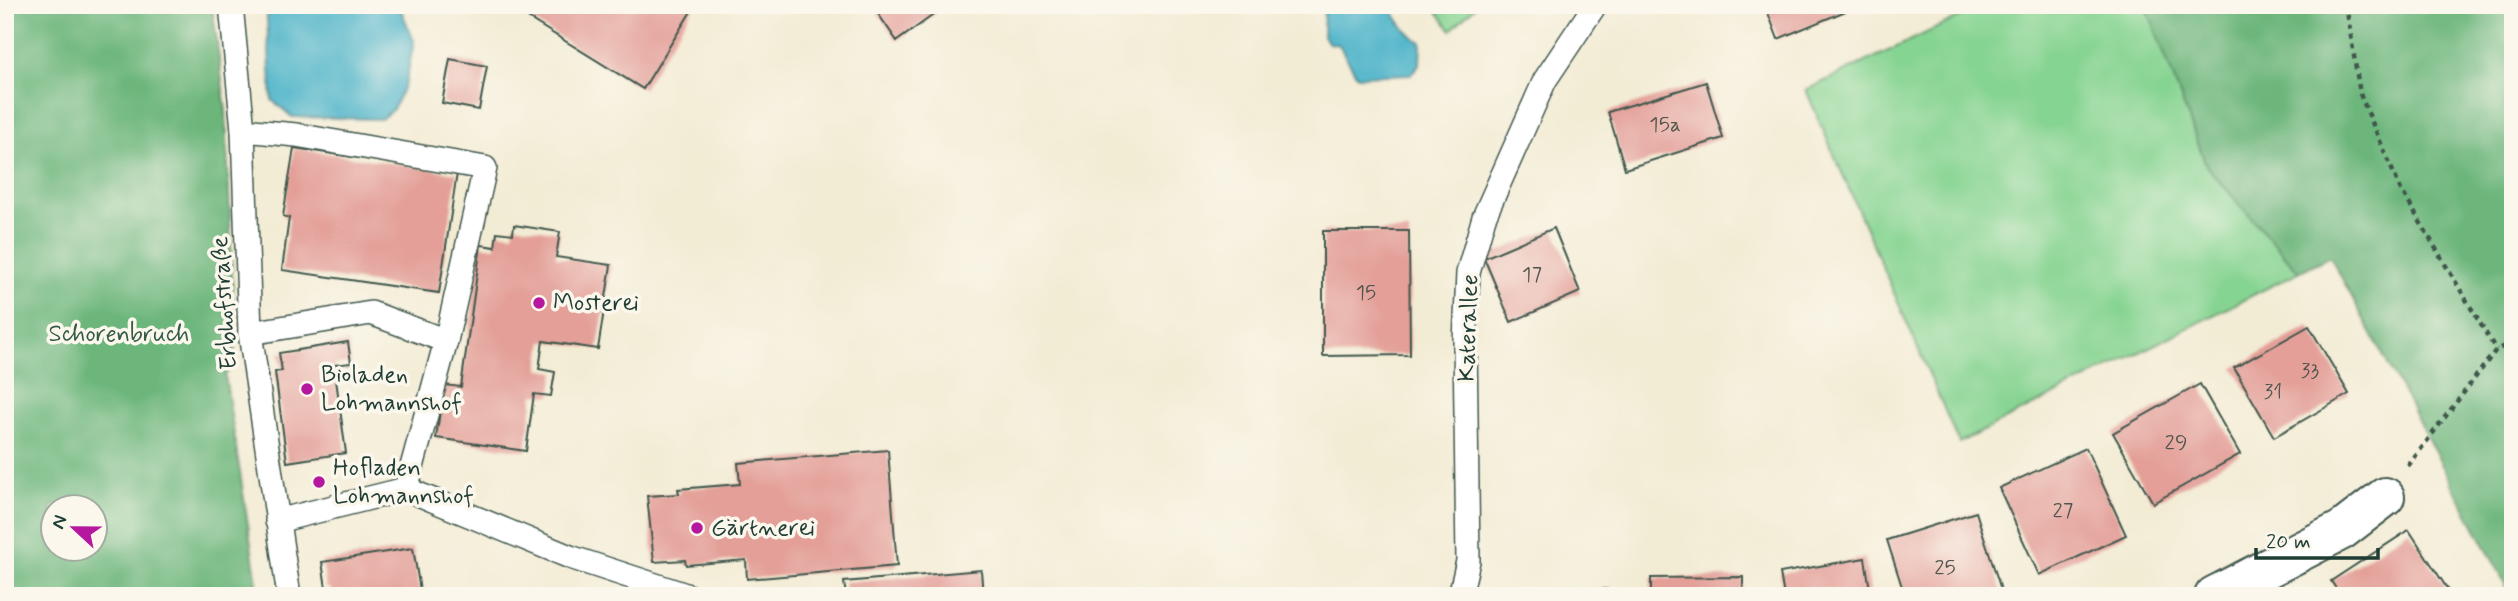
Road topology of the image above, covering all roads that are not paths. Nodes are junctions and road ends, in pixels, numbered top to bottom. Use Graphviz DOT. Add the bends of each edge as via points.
graph roads {
  1 [pos="231,5"];
  2 [pos="1595,5"];
  3 [pos="243,130"];
  4 [pos="250,333"];
  5 [pos="446,341"];
  6 [pos="406,489"];
  7 [pos="2385,497"];
  8 [pos="277,521"];
  9 [pos="289,596"];
  10 [pos="689,596"];
  11 [pos="1460,596"];
  12 [pos="2214,596"];
  1 -- 3 [label="lane, Erbhofstraße"];
  2 -- 11 [label="lane, Katerallee" via="1545,80 1484,217 1468,273 1468,561"];
  3 -- 4 [label="lane, Erbhofstraße"];
  3 -- 5 [label="lane" via="485,168"];
  4 -- 5 [label="lane" via="371,313"];
  4 -- 8 [label="lane, Erbhofstraße"];
  5 -- 6 [label="lane"];
  6 -- 8 [label="lane"];
  6 -- 10 [label="lane" via="570,557"];
  7 -- 12 [label="street" via="2342,530"];
  8 -- 9 [label="lane, Erbhofstraße"];
}
